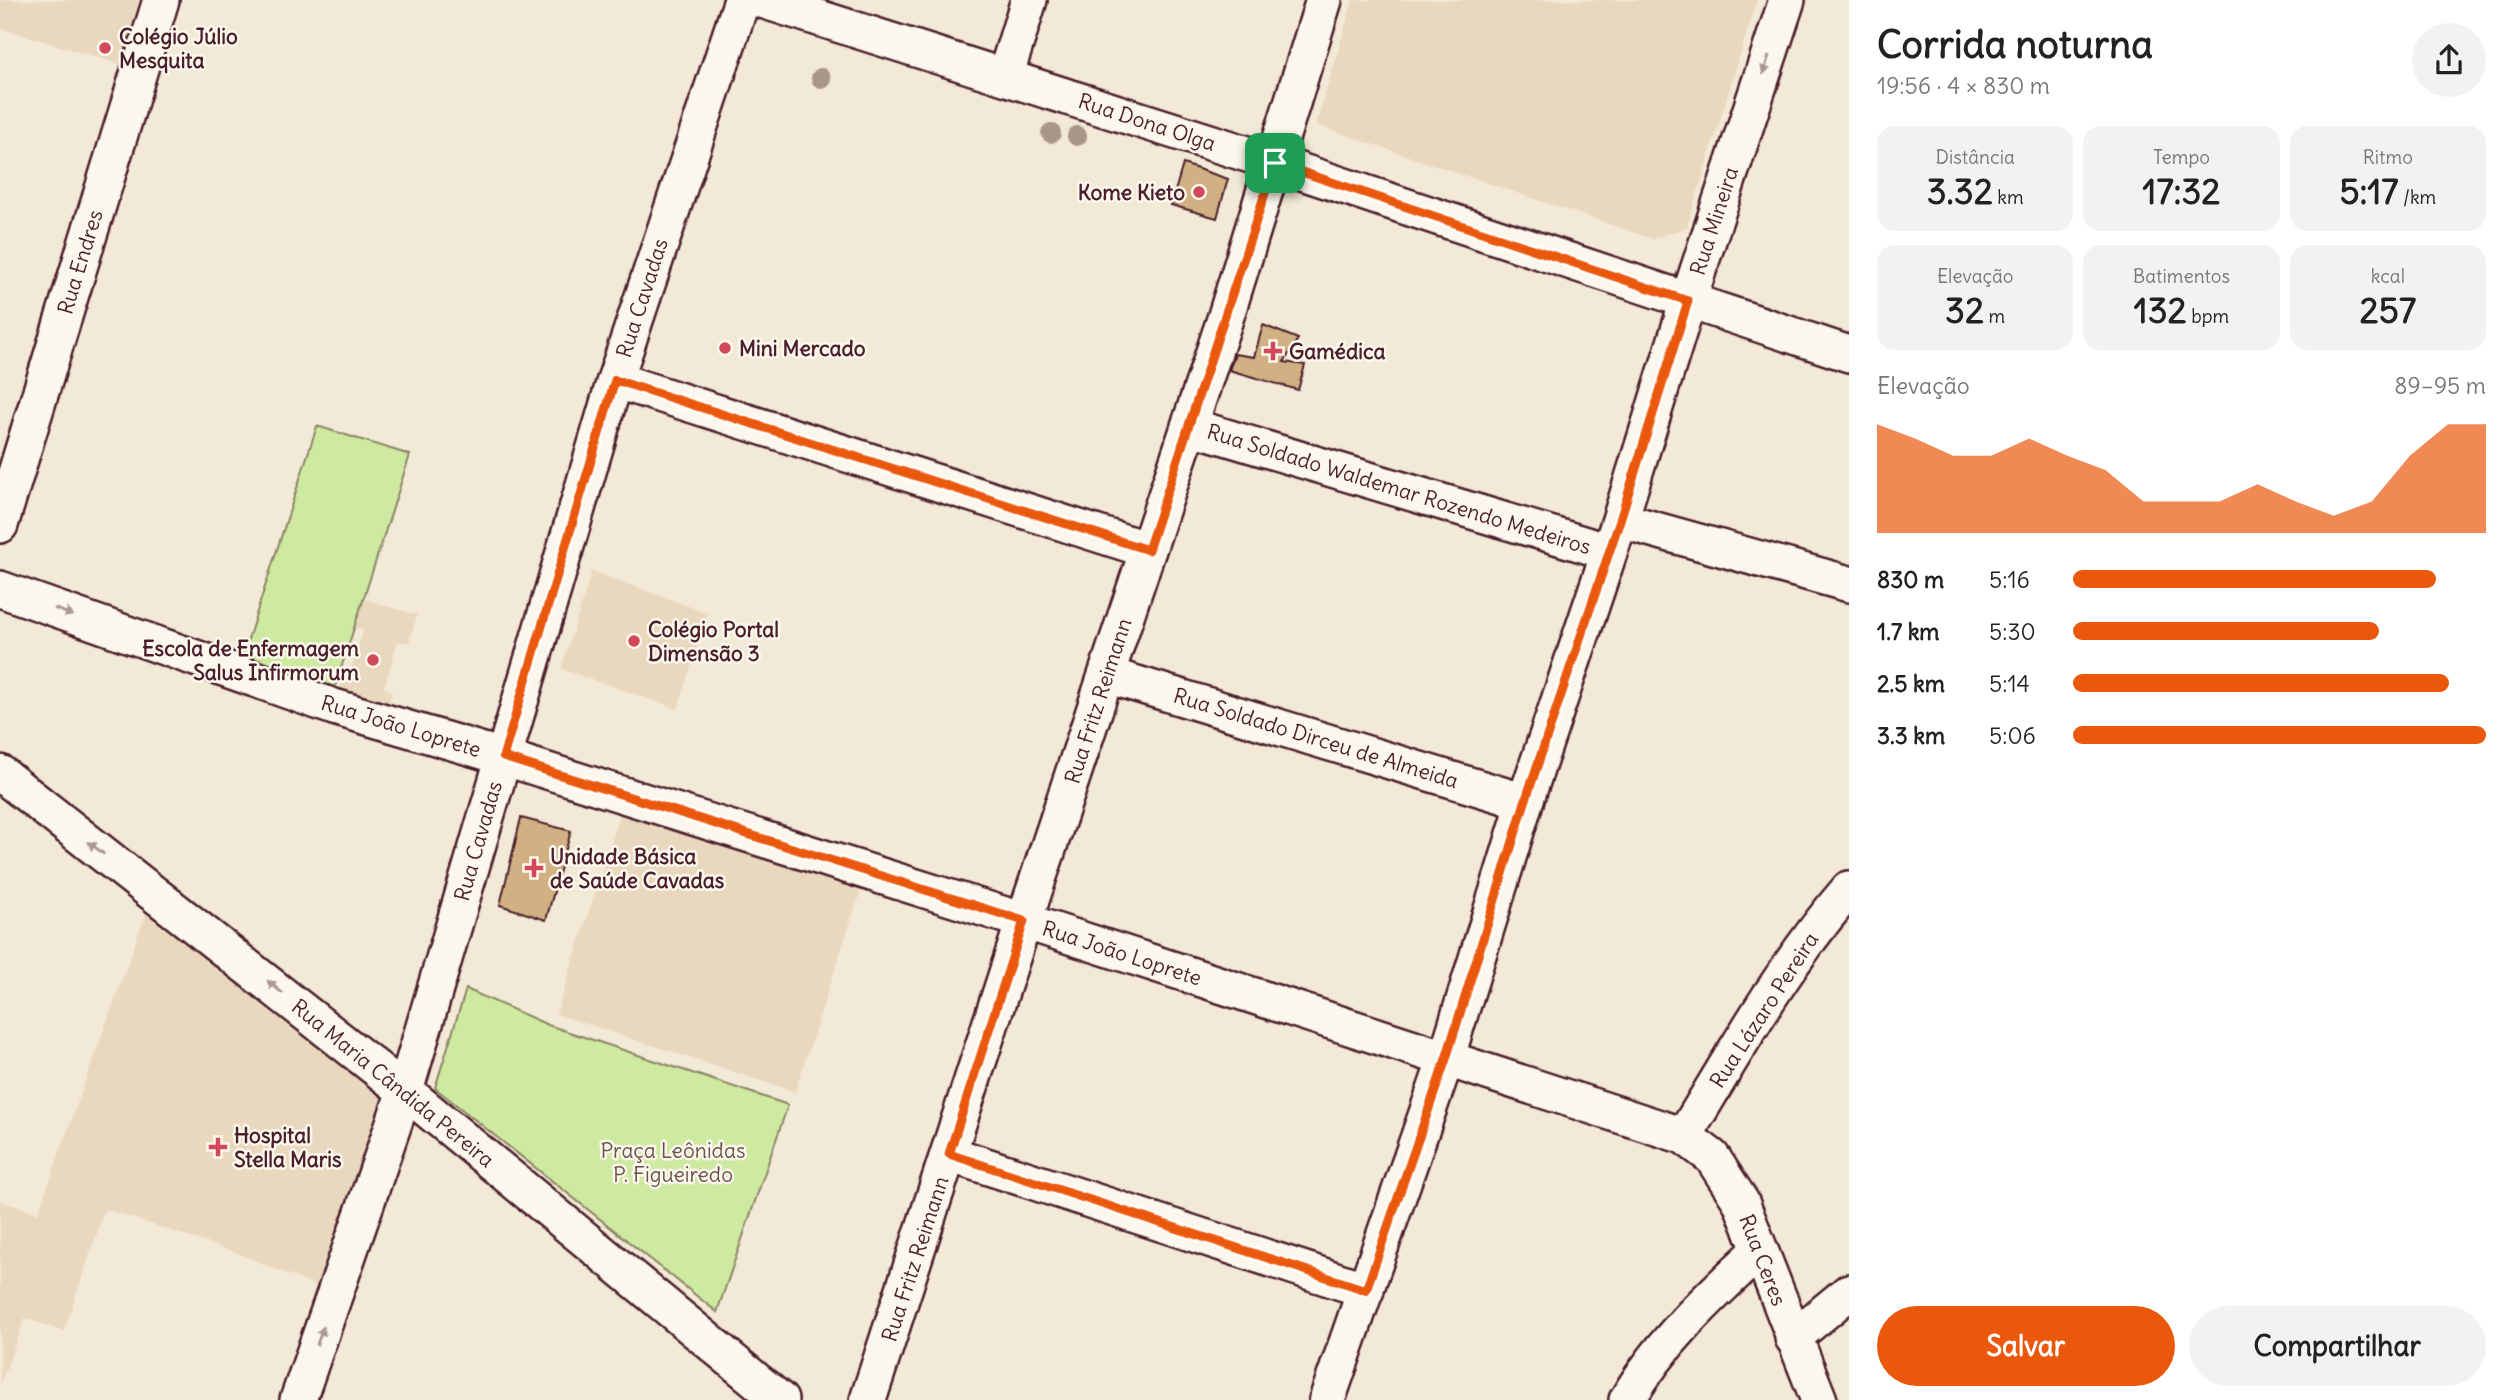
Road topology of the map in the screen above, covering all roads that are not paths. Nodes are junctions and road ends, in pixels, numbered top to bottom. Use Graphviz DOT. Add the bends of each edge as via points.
graph roads {
  1 [pos="161,0"];
  2 [pos="742,0"];
  3 [pos="762,0"];
  4 [pos="1029,0"];
  5 [pos="1324,0"];
  6 [pos="1787,0"];
  7 [pos="1005,77"];
  8 [pos="1275,163"];
  9 [pos="1688,301"];
  10 [pos="1849,354"];
  11 [pos="615,380"];
  12 [pos="1189,426"];
  13 [pos="0,525"];
  14 [pos="1614,536"];
  15 [pos="1148,550"];
  16 [pos="1849,583"];
  17 [pos="0,589"];
  18 [pos="1107,675"];
  19 [pos="503,757"];
  20 [pos="0,773"];
  21 [pos="1525,802"];
  22 [pos="1849,889"];
  23 [pos="1024,921"];
  24 [pos="1446,1059"];
  25 [pos="405,1091"];
  26 [pos="1684,1136"];
  27 [pos="949,1154"];
  28 [pos="1759,1251"];
  29 [pos="1366,1290"];
  30 [pos="1849,1292"];
  31 [pos="1793,1338"];
  32 [pos="298,1400"];
  33 [pos="780,1400"];
  34 [pos="868,1400"];
  35 [pos="1327,1400"];
  36 [pos="1627,1400"];
  37 [pos="1819,1400"];
  1 -- 13 [label="street, Rua Endres"];
  2 -- 11 [label="street, Rua Cavadas"];
  3 -- 7 [label="street, Rua Dona Olga"];
  4 -- 7 [label="street"];
  5 -- 8 [label="street, Rua Fritz Reimann"];
  6 -- 9 [label="street, Rua Mineira, one-way"];
  7 -- 8 [label="street, Rua Dona Olga"];
  8 -- 9 [label="street, Rua Dona Olga"];
  8 -- 12 [label="street, Rua Fritz Reimann"];
  9 -- 10 [label="street, Rua Dona Olga"];
  9 -- 14 [label="street, Rua Mineira"];
  11 -- 15 [label="street"];
  11 -- 19 [label="street, Rua Cavadas"];
  12 -- 14 [label="street, Rua Soldado Waldemar Rozendo Medeiros"];
  12 -- 15 [label="street, Rua Fritz Reimann"];
  14 -- 16 [label="street, Rua Soldado Waldemar Rozendo Medeiros"];
  14 -- 21 [label="street, Rua Mineira"];
  15 -- 18 [label="street, Rua Fritz Reimann"];
  17 -- 19 [label="street, Rua João Loprete, one-way" via="334,707"];
  18 -- 21 [label="street, Rua Soldado Dirceu de Almeida"];
  18 -- 23 [label="street, Rua Fritz Reimann"];
  19 -- 23 [label="street, Rua João Loprete"];
  19 -- 25 [label="street, Rua Cavadas"];
  25 -- 20 [label="street, Rua Maria Cândida Pereira, one-way"];
  21 -- 24 [label="street, Rua Mineira"];
  22 -- 26 [label="street, Rua Lázaro Pereira" via="1769,996"];
  23 -- 24 [label="street, Rua João Loprete"];
  23 -- 27 [label="street, Rua Fritz Reimann"];
  24 -- 26 [label="street, Rua João Loprete"];
  24 -- 29 [label="street, Rua Mineira"];
  32 -- 25 [label="street, Rua Cavadas, one-way"];
  25 -- 33 [label="street, Rua Maria Cândida Pereira"];
  26 -- 28 [label="street, Rua Ceres" via="1712,1157 1728,1179"];
  27 -- 29 [label="street"];
  27 -- 34 [label="street, Rua Fritz Reimann"];
  28 -- 31 [label="street, Rua Ceres"];
  28 -- 36 [label="street" via="1678,1330"];
  29 -- 35 [label="street, Rua Mineira"];
  30 -- 31 [label="street"];
  31 -- 37 [label="street, Rua Ceres"];
}
